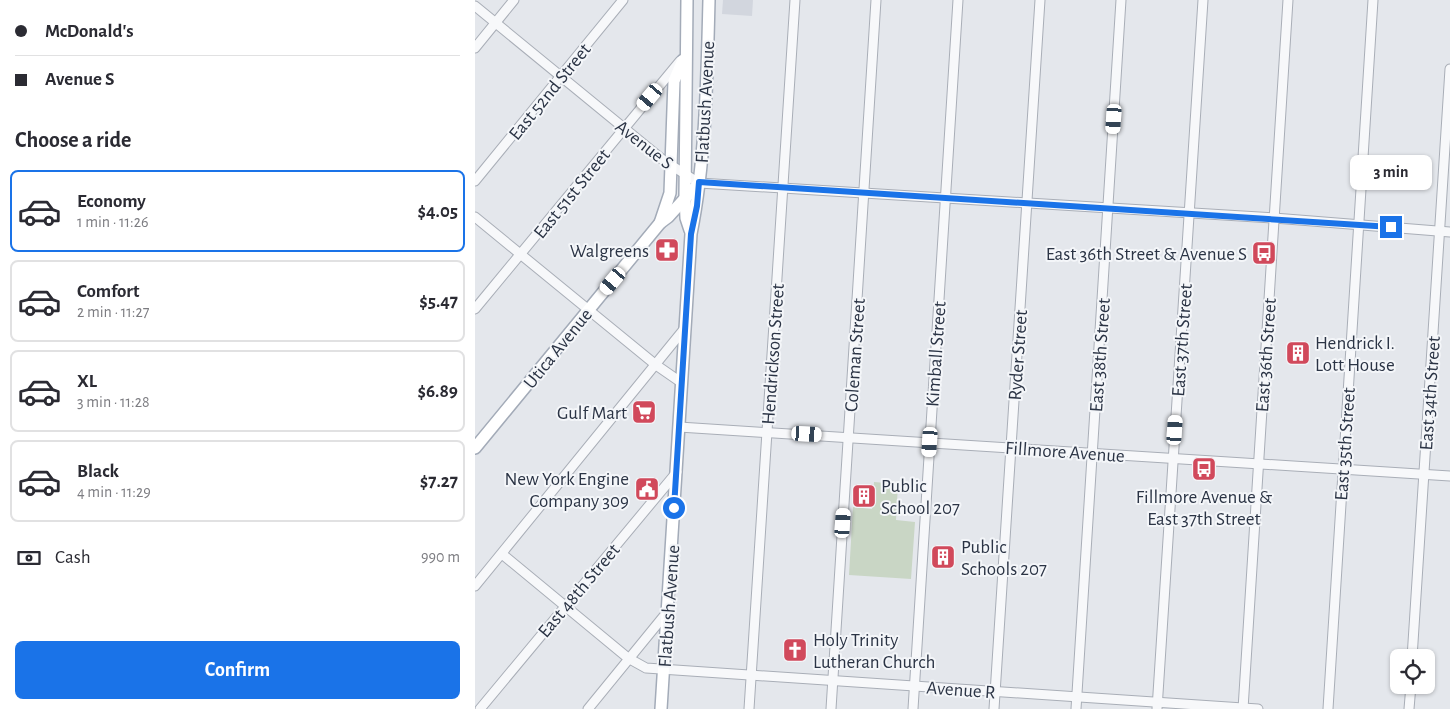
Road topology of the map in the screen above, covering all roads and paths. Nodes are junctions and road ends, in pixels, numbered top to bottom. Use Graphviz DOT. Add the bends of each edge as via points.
graph roads {
  1 [pos="514,0"];
  2 [pos="623,0"];
  3 [pos="687,0"];
  4 [pos="709,0"];
  5 [pos="795,0"];
  6 [pos="876,0"];
  7 [pos="958,0"];
  8 [pos="1040,0"];
  9 [pos="1121,0"];
  10 [pos="1203,0"];
  11 [pos="1288,0"];
  12 [pos="1373,0"];
  13 [pos="475,6"];
  14 [pos="496,22"];
  15 [pos="475,48"];
  16 [pos="686,53"];
  17 [pos="1450,69"];
  18 [pos="561,76"];
  19 [pos="624,128"];
  20 [pos="671,166"];
  21 [pos="685,174"];
  22 [pos="475,181"];
  23 [pos="699,182"];
  24 [pos="783,188"];
  25 [pos="864,193"];
  26 [pos="685,197"];
  27 [pos="945,198"];
  28 [pos="1027,203"];
  29 [pos="1108,208"];
  30 [pos="1189,214"];
  31 [pos="475,217"];
  32 [pos="1274,218"];
  33 [pos="660,223"];
  34 [pos="1358,224"];
  35 [pos="1440,231"];
  36 [pos="1450,232"];
  37 [pos="691,234"];
  38 [pos="520,254"];
  39 [pos="475,310"];
  40 [pos="588,310"];
  41 [pos="685,328"];
  42 [pos="655,365"];
  43 [pos="682,383"];
  44 [pos="679,427"];
  45 [pos="767,432"];
  46 [pos="848,437"];
  47 [pos="930,442"];
  48 [pos="475,448"];
  49 [pos="1011,448"];
  50 [pos="1092,453"];
  51 [pos="1174,458"];
  52 [pos="1259,463"];
  53 [pos="1343,468"];
  54 [pos="677,472"];
  55 [pos="1424,474"];
  56 [pos="1450,476"];
  57 [pos="502,554"];
  58 [pos="475,586"];
  59 [pos="565,606"];
  60 [pos="668,611"];
  61 [pos="1414,649"];
  62 [pos="628,658"];
  63 [pos="664,670"];
  64 [pos="751,676"];
  65 [pos="833,681"];
  66 [pos="914,686"];
  67 [pos="995,692"];
  68 [pos="1410,694"];
  69 [pos="1077,697"];
  70 [pos="1157,706"];
  71 [pos="480,709"];
  72 [pos="588,709"];
  73 [pos="661,709"];
  74 [pos="749,709"];
  75 [pos="831,709"];
  76 [pos="913,709"];
  77 [pos="994,709"];
  78 [pos="1076,709"];
  79 [pos="1243,709"];
  80 [pos="1258,709"];
  81 [pos="1328,709"];
  82 [pos="1409,709"];
  1 -- 14 [label="street"];
  2 -- 18 [label="street, East 52nd Street"];
  3 -- 16 [label="main road, Flatbush Avenue"];
  4 -- 23 [label="main road, Flatbush Avenue"];
  5 -- 24 [label="street, Hendrickson Street"];
  6 -- 25 [label="street, Coleman Street"];
  7 -- 27 [label="street, Kimball Street"];
  8 -- 28 [label="street, Ryder Street"];
  9 -- 29 [label="street, East 38th Street"];
  10 -- 30 [label="street, East 37th Street"];
  11 -- 32 [label="street, East 36th Street"];
  12 -- 34 [label="street, East 35th Street"];
  13 -- 14 [label="street, Avenue S"];
  14 -- 15 [label="street"];
  14 -- 18 [label="street, Avenue S"];
  16 -- 19 [label="street, East 51st Street"];
  16 -- 20 [label="main road" via="674,80"];
  16 -- 21 [label="main road, Flatbush Avenue"];
  17 -- 35 [label="street, East 34th Street"];
  18 -- 19 [label="street, Avenue S"];
  18 -- 22 [label="street, East 52nd Street"];
  19 -- 20 [label="street, Avenue S"];
  19 -- 38 [label="street, East 51st Street"];
  20 -- 21 [label="street, Avenue S"];
  20 -- 33 [label="main road" via="670,193"];
  21 -- 23 [label="street, Avenue S"];
  21 -- 26 [label="main road, Flatbush Avenue"];
  23 -- 24 [label="street, Avenue S"];
  23 -- 26 [label="main road, Utica Avenue"];
  23 -- 37 [label="main road, Flatbush Avenue"];
  24 -- 25 [label="street, Avenue S"];
  24 -- 45 [label="street, Hendrickson Street"];
  25 -- 27 [label="street, Avenue S"];
  25 -- 46 [label="street, Coleman Street"];
  26 -- 33 [label="main road, Utica Avenue"];
  26 -- 37 [label="main road, Flatbush Avenue"];
  27 -- 28 [label="street, Avenue S"];
  27 -- 47 [label="street, Kimball Street"];
  28 -- 29 [label="street, Avenue S"];
  28 -- 49 [label="street, Ryder Street"];
  29 -- 30 [label="street, Avenue S"];
  29 -- 50 [label="street, East 38th Street"];
  30 -- 32 [label="street, Avenue S"];
  30 -- 51 [label="street, East 37th Street"];
  31 -- 38 [label="street"];
  32 -- 34 [label="street, Avenue S"];
  32 -- 52 [label="street, East 36th Street"];
  33 -- 40 [label="main road, Utica Avenue"];
  34 -- 35 [label="street, Avenue S"];
  34 -- 53 [label="street, East 35th Street"];
  35 -- 36 [label="street, Avenue S"];
  35 -- 55 [label="street, East 34th Street"];
  37 -- 41 [label="main road, Flatbush Avenue"];
  38 -- 39 [label="street, East 51st Street"];
  38 -- 40 [label="street"];
  40 -- 42 [label="street"];
  40 -- 48 [label="main road, Utica Avenue"];
  41 -- 42 [label="street"];
  41 -- 43 [label="main road, Flatbush Avenue"];
  42 -- 43 [label="street"];
  42 -- 57 [label="street"];
  43 -- 44 [label="main road, Flatbush Avenue"];
  44 -- 45 [label="street, Fillmore Avenue"];
  44 -- 54 [label="main road, Flatbush Avenue"];
  45 -- 46 [label="street, Fillmore Avenue"];
  45 -- 64 [label="street, Hendrickson Street"];
  46 -- 47 [label="street, Fillmore Avenue"];
  46 -- 65 [label="street, Coleman Street"];
  47 -- 49 [label="street, Fillmore Avenue"];
  47 -- 66 [label="street, Kimball Street"];
  49 -- 50 [label="street, Fillmore Avenue"];
  49 -- 67 [label="street, Ryder Street"];
  50 -- 51 [label="street, Fillmore Avenue"];
  50 -- 69 [label="street, East 38th Street"];
  51 -- 52 [label="street, Fillmore Avenue"];
  51 -- 70 [label="street, East 37th Street"];
  52 -- 53 [label="street, Fillmore Avenue"];
  52 -- 79 [label="street, East 36th Street"];
  53 -- 55 [label="street, Fillmore Avenue"];
  53 -- 81 [label="street, East 35th Street"];
  54 -- 59 [label="street, East 48th Street"];
  54 -- 60 [label="main road, Flatbush Avenue"];
  55 -- 56 [label="street, Fillmore Avenue"];
  55 -- 61 [label="street, East 34th Street"];
  57 -- 58 [label="street"];
  57 -- 59 [label="street, Avenue R"];
  59 -- 62 [label="street, Avenue R"];
  59 -- 71 [label="street, East 48th Street"];
  60 -- 62 [label="street"];
  60 -- 63 [label="main road, Flatbush Avenue"];
  62 -- 63 [label="street, Avenue R" via="646,668"];
  62 -- 72 [label="street"];
  63 -- 64 [label="street, Avenue R"];
  63 -- 73 [label="main road, Flatbush Avenue"];
  64 -- 65 [label="street, Avenue R"];
  64 -- 74 [label="street, Hendrickson Street"];
  65 -- 66 [label="street, Avenue R"];
  65 -- 75 [label="street, Coleman Street"];
  66 -- 67 [label="street, Avenue R"];
  66 -- 76 [label="street, Kimball Street"];
  67 -- 69 [label="street, Avenue R"];
  67 -- 77 [label="street, Ryder Street"];
  68 -- 82 [label="street"];
  69 -- 70 [label="street, Avenue R"];
  69 -- 78 [label="street, East 38th Street"];
  70 -- 79 [label="street, Avenue R"];
  79 -- 80 [label="street, Avenue R"];
}
